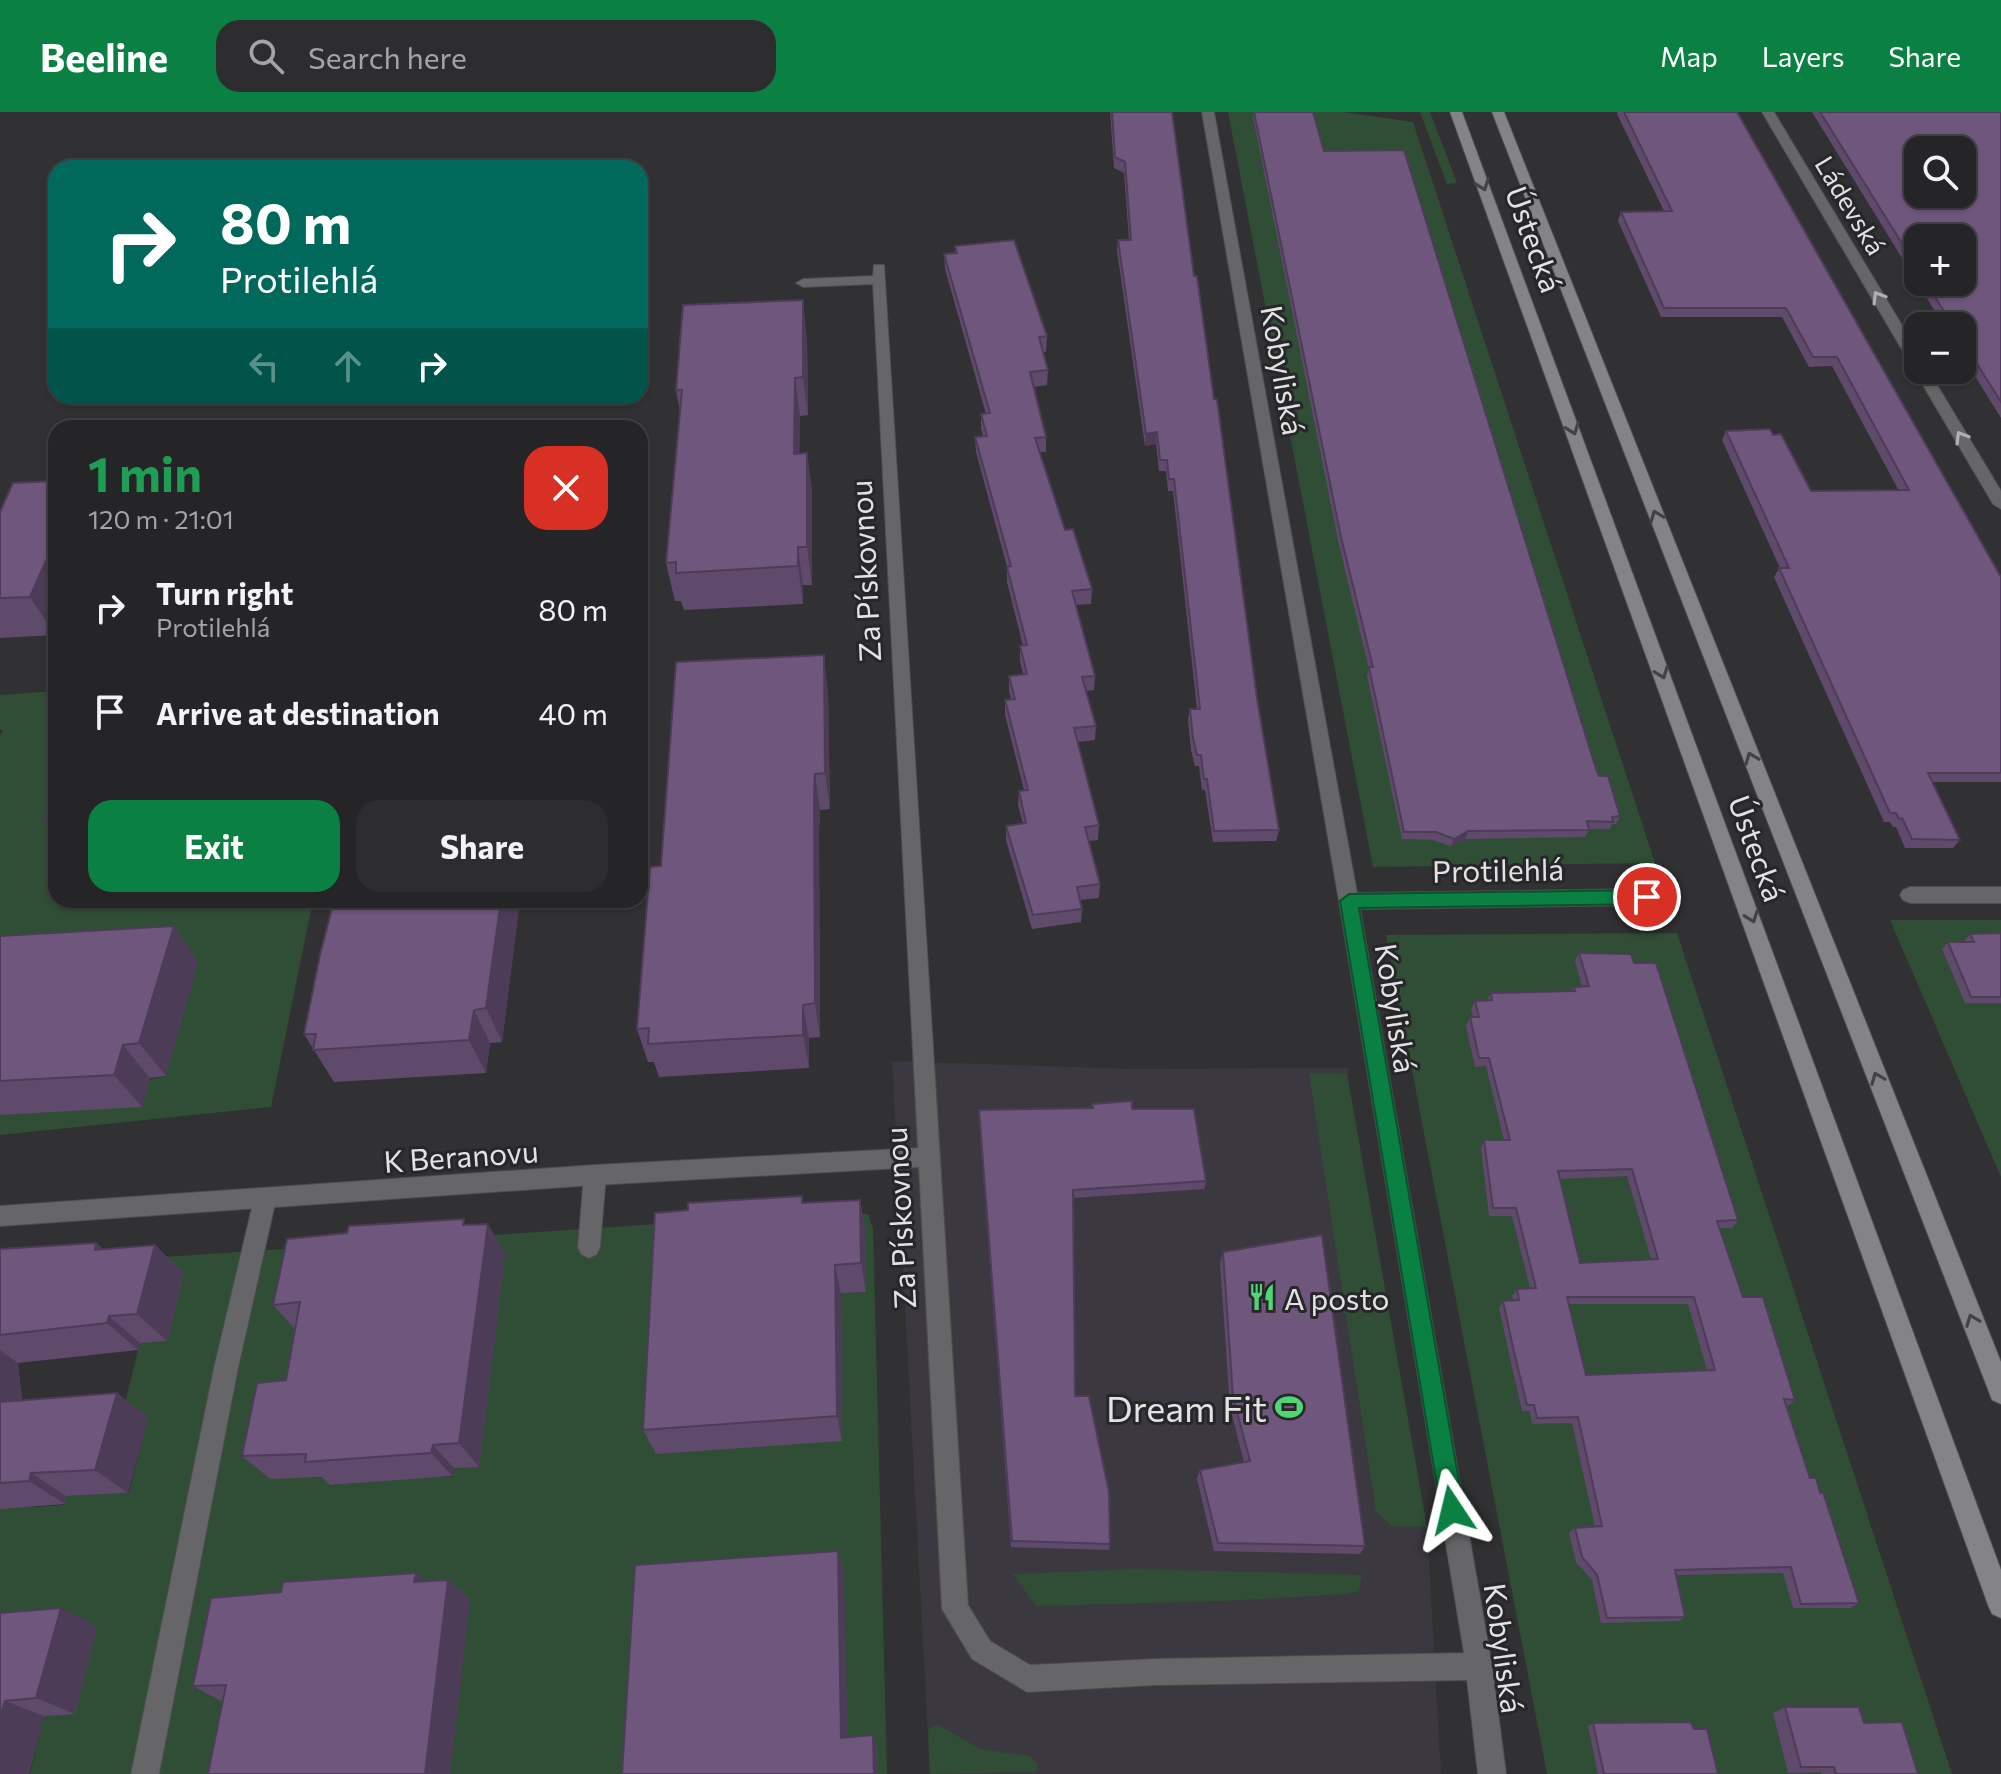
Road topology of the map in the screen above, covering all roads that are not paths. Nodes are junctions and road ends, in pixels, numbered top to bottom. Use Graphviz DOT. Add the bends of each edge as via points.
graph roads {
  1 [pos="1208,112"];
  2 [pos="1456,112"];
  3 [pos="1498,112"];
  4 [pos="1768,112"];
  5 [pos="803,283"];
  6 [pos="1904,340"];
  7 [pos="1929,384"];
  8 [pos="2001,504"];
  9 [pos="1910,895"];
  10 [pos="2001,895"];
  11 [pos="1647,897"];
  12 [pos="1349,901"];
  13 [pos="927,1157"];
  14 [pos="595,1175"];
  15 [pos="265,1199"];
  16 [pos="0,1216"];
  17 [pos="589,1247"];
  18 [pos="2001,1392"];
  19 [pos="2001,1605"];
  20 [pos="1479,1666"];
  21 [pos="145,1774"];
  22 [pos="1492,1774"];
  1 -- 12 [label="street, Kobyliská"];
  2 -- 19 [label="main road, Ústecká, one-way"];
  18 -- 3 [label="main road, Ústecká, one-way"];
  6 -- 4 [label="street, Ládevská, one-way"];
  5 -- 13 [label="street, Za Pískovnou" via="879,274"];
  8 -- 7 [label="street, one-way"];
  9 -- 10 [label="street"];
  11 -- 12 [label="street, Protilehlá"];
  12 -- 20 [label="street, Kobyliská"];
  13 -- 14 [label="street, K Beranovu"];
  13 -- 20 [label="street, Za Pískovnou" via="955,1609 981,1650 1027,1679"];
  14 -- 15 [label="street, K Beranovu"];
  14 -- 17 [label="street"];
  15 -- 16 [label="street, K Beranovu"];
  15 -- 21 [label="street"];
  20 -- 22 [label="street, Kobyliská"];
}
